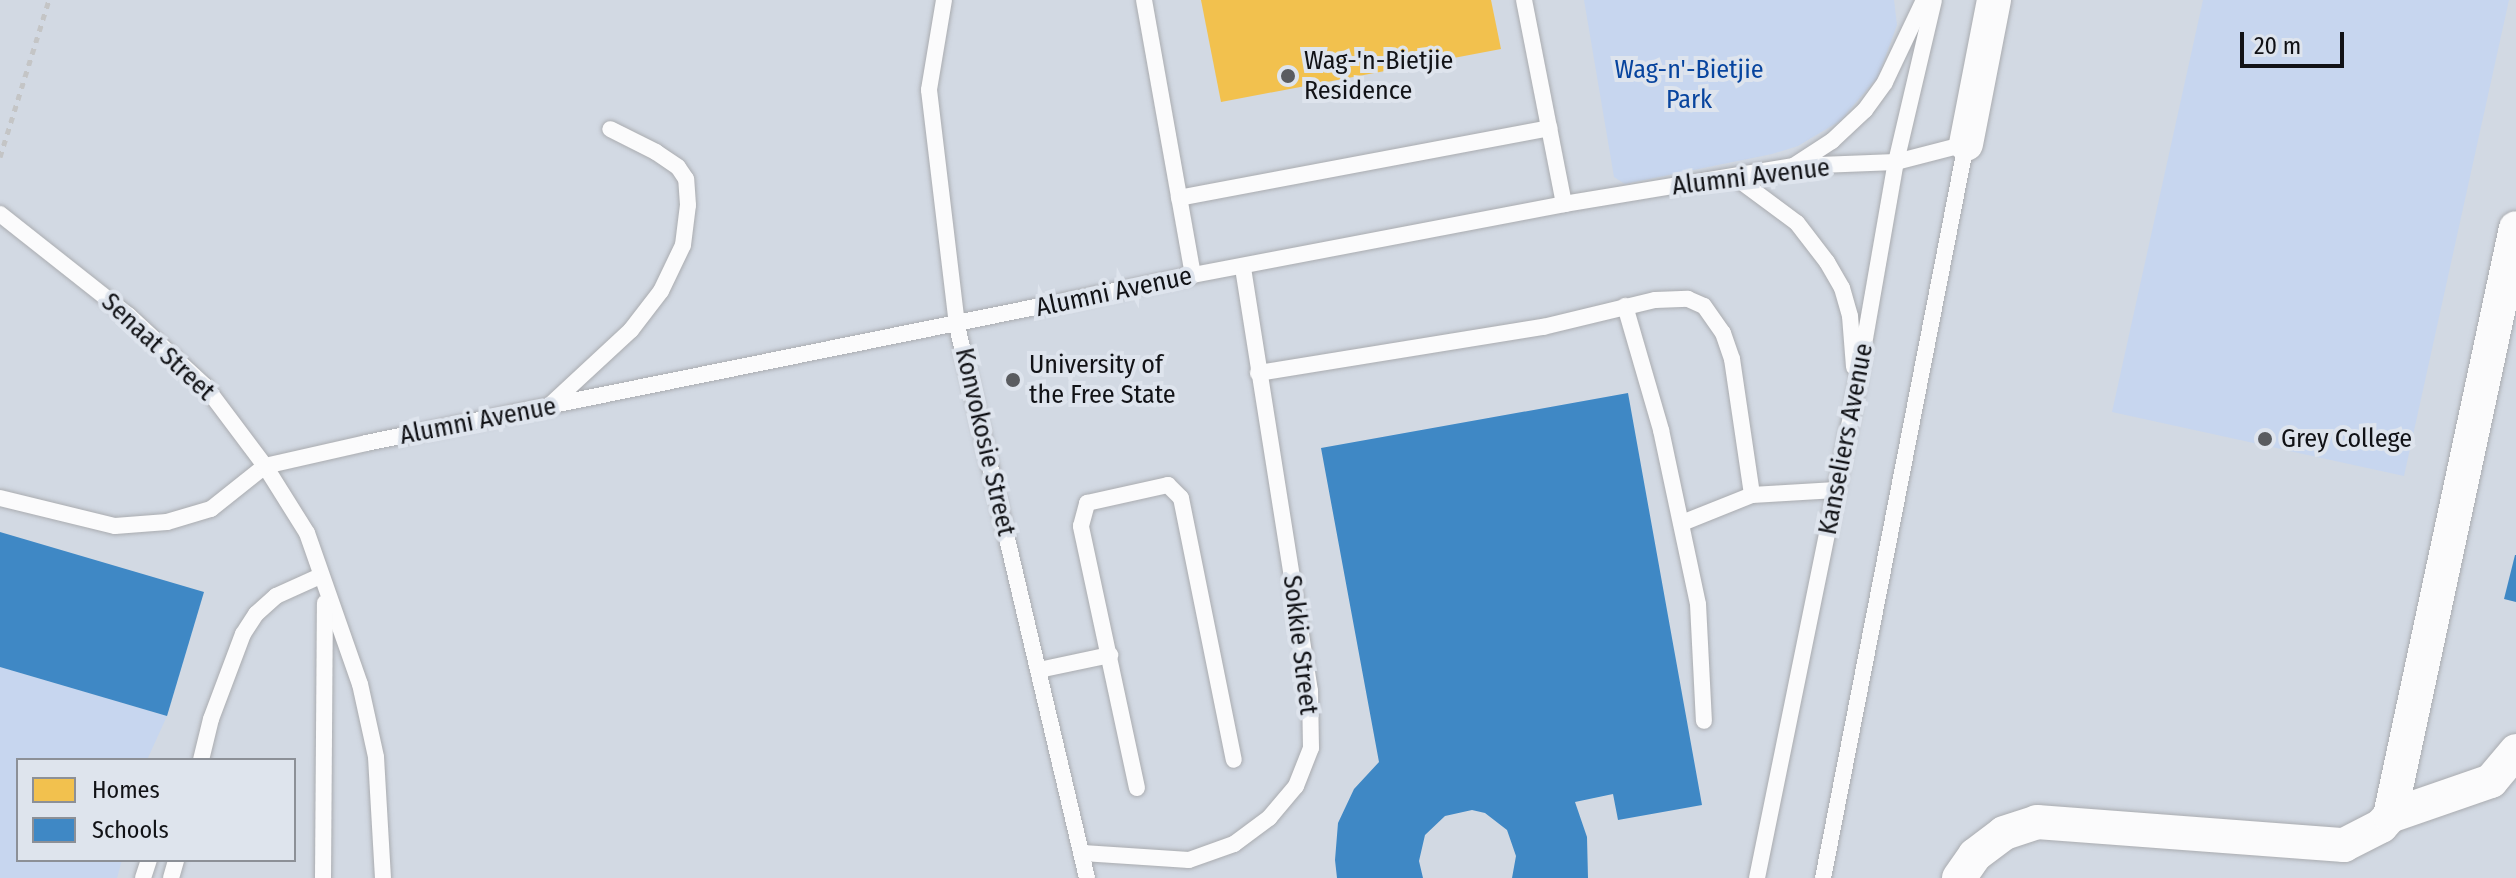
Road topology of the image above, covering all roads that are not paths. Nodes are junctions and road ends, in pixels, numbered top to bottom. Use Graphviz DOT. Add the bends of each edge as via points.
graph roads {
  1 [pos="944,0"];
  2 [pos="1144,0"];
  3 [pos="1524,0"];
  4 [pos="1924,0"];
  5 [pos="1934,0"];
  6 [pos="1994,0"];
  7 [pos="1549,128"];
  8 [pos="610,129"];
  9 [pos="1966,144"];
  10 [pos="1896,162"];
  11 [pos="1794,166"];
  12 [pos="1735,177"];
  13 [pos="1179,198"];
  14 [pos="1564,204"];
  15 [pos="0,214"];
  16 [pos="2516,228"];
  17 [pos="1243,266"];
  18 [pos="1193,275"];
  19 [pos="1625,306"];
  20 [pos="957,326"];
  21 [pos="1258,373"];
  22 [pos="1855,396"];
  23 [pos="548,407"];
  24 [pos="265,466"];
  25 [pos="1836,490"];
  26 [pos="1752,495"];
  27 [pos="0,498"];
  28 [pos="1682,523"];
  29 [pos="320,576"];
  30 [pos="325,593"];
  31 [pos="1110,655"];
  32 [pos="1039,670"];
  33 [pos="1704,721"];
  34 [pos="2516,751"];
  35 [pos="201,758"];
  36 [pos="1234,760"];
  37 [pos="1137,788"];
  38 [pos="2390,816"];
  39 [pos="1083,853"];
  40 [pos="323,878"];
  41 [pos="383,878"];
  42 [pos="1087,878"];
  43 [pos="1757,878"];
  44 [pos="1823,878"];
  45 [pos="1959,878"];
  1 -- 20 [label="lane, Konvokosie Street" via="929,90"];
  2 -- 13 [label="lane"];
  3 -- 7 [label="lane"];
  4 -- 11 [label="lane" via="1885,82 1865,110"];
  5 -- 10 [label="lane, Kanseliers Avenue"];
  6 -- 9 [label="street"];
  7 -- 13 [label="lane"];
  7 -- 14 [label="lane"];
  8 -- 23 [label="lane" via="656,152 686,179 683,245 661,291 631,330"];
  9 -- 10 [label="lane, Alumni Avenue"];
  9 -- 44 [label="lane"];
  10 -- 11 [label="lane, Alumni Avenue"];
  10 -- 22 [label="lane, Kanseliers Avenue"];
  11 -- 12 [label="lane, Alumni Avenue"];
  12 -- 14 [label="lane, Alumni Avenue"];
  12 -- 22 [label="lane" via="1797,223 1842,288 1850,316"];
  13 -- 18 [label="lane"];
  14 -- 17 [label="lane, Alumni Avenue"];
  15 -- 24 [label="lane, Senaat Street" via="128,315 205,386"];
  16 -- 38 [label="street"];
  17 -- 18 [label="lane, Alumni Avenue"];
  17 -- 21 [label="lane, Sokkie Street"];
  18 -- 20 [label="lane, Alumni Avenue"];
  19 -- 21 [label="lane" via="1543,327"];
  19 -- 26 [label="lane" via="1688,299 1704,306 1723,333 1732,359"];
  19 -- 28 [label="lane"];
  20 -- 23 [label="lane, Alumni Avenue"];
  20 -- 32 [label="lane, Konvokosie Street"];
  21 -- 39 [label="lane, Sokkie Street" via="1310,691 1311,748 1296,786 1269,818 1234,844 1189,860"];
  22 -- 25 [label="lane, Kanseliers Avenue"];
  23 -- 24 [label="lane, Alumni Avenue"];
  24 -- 27 [label="lane" via="211,509 167,522 115,526"];
  24 -- 29 [label="lane, Senaat Street" via="307,533"];
  25 -- 26 [label="lane"];
  25 -- 43 [label="lane, Kanseliers Avenue"];
  26 -- 28 [label="lane"];
  28 -- 33 [label="lane" via="1698,604"];
  29 -- 30 [label="lane, Senaat Street"];
  29 -- 35 [label="lane" via="276,596 256,614 243,634"];
  30 -- 40 [label="lane, Senaat Street"];
  30 -- 41 [label="lane, Senaat Street" via="360,684 376,757"];
  31 -- 32 [label="lane"];
  31 -- 36 [label="lane" via="1081,526 1087,503 1168,485 1181,498"];
  31 -- 37 [label="lane"];
  32 -- 39 [label="lane, Konvokosie Street"];
  34 -- 38 [label="street" via="2491,781"];
  38 -- 45 [label="street" via="2368,836 2344,845 2037,822 2004,833 1975,855"];
  39 -- 42 [label="lane, Konvokosie Street"];
}
